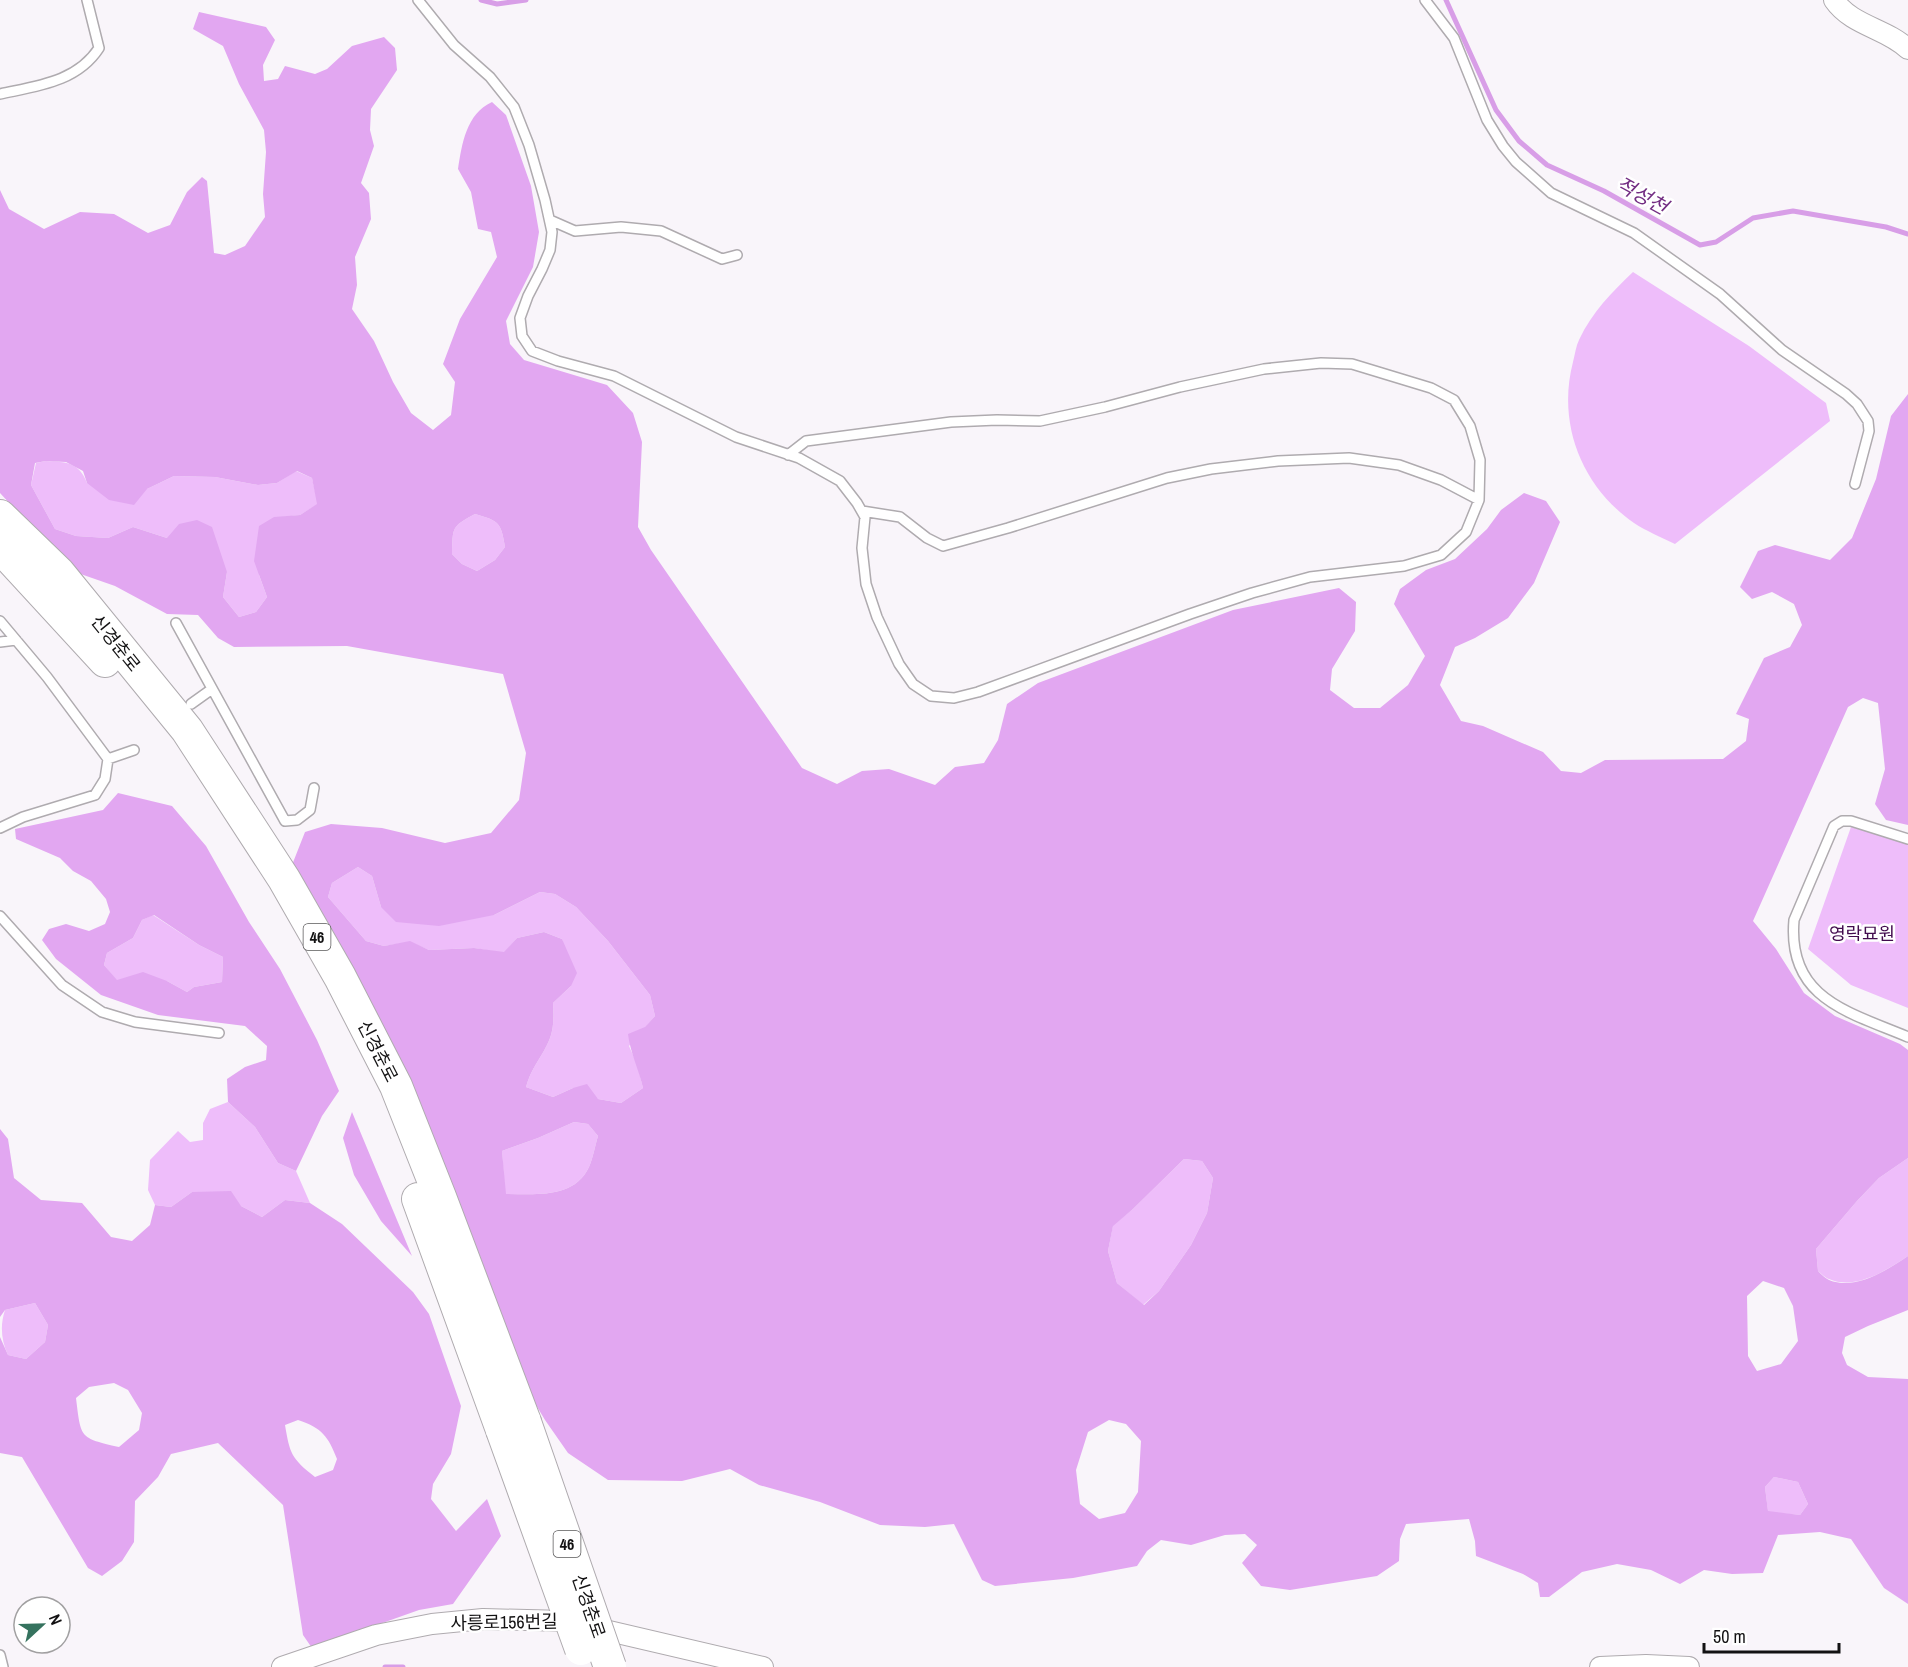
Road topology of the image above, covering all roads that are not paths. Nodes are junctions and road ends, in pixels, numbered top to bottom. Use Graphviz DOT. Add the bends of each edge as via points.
graph roads {
  1 [pos="87,0"];
  2 [pos="418,0"];
  3 [pos="1425,0"];
  4 [pos="1834,0"];
  5 [pos="1904,40"];
  6 [pos="0,94"];
  7 [pos="550,220"];
  8 [pos="737,255"];
  9 [pos="788,455"];
  10 [pos="1854,484"];
  11 [pos="1479,500"];
  12 [pos="862,512"];
  13 [pos="0,516"];
  14 [pos="0,547"];
  15 [pos="0,621"];
  16 [pos="176,623"];
  17 [pos="16,640"];
  18 [pos="0,642"];
  19 [pos="212,689"];
  20 [pos="191,704"];
  21 [pos="134,750"];
  22 [pos="108,759"];
  23 [pos="314,788"];
  24 [pos="0,828"];
  25 [pos="1908,839"];
  26 [pos="0,916"];
  27 [pos="219,1033"];
  28 [pos="1908,1037"];
  29 [pos="513,1426"];
  30 [pos="0,1655"];
  31 [pos="3,1667"];
  32 [pos="282,1667"];
  33 [pos="587,1667"];
  34 [pos="610,1667"];
  35 [pos="764,1667"];
  36 [pos="1600,1667"];
  37 [pos="1689,1667"];
  1 -- 6 [label="lane" via="99,48 90,62 57,81"];
  2 -- 7 [label="lane" via="454,45 490,77 514,107"];
  3 -- 10 [label="lane" via="1454,38 1487,120 1516,162 1551,193 1634,233 1720,294 1782,350 1857,404 1868,421 1869,431"];
  4 -- 5 [label="street" via="1847,15"];
  7 -- 8 [label="lane" via="575,231 621,227 661,231 722,259"];
  7 -- 9 [label="lane" via="550,250 520,318 522,336 532,351 614,376 736,436"];
  9 -- 11 [label="lane" via="806,441 951,422 1040,421 1264,369 1352,364 1431,388 1454,400 1470,426 1480,460"];
  9 -- 12 [label="lane" via="840,481"];
  11 -- 12 [label="lane" via="1441,480 1399,465 1349,458 1278,461 1167,478 943,546 900,517"];
  11 -- 12 [label="lane" via="1466,532 1441,555 1404,566 1310,577 1262,590 954,698 931,696 913,684 899,664 866,584"];
  13 -- 29 [label="highway, 신경춘로 / 46" via="58,573 187,730 284,879 340,977 396,1086 445,1209"];
  14 -- 29 [label="highway, 신경춘로 / 46" via="119,676 202,786 267,883 335,1006 393,1131"];
  15 -- 17 [label="lane"];
  16 -- 19 [label="lane"];
  17 -- 18 [label="lane"];
  17 -- 22 [label="lane"];
  19 -- 20 [label="lane"];
  19 -- 23 [label="lane" via="285,821 297,820 310,810"];
  21 -- 22 [label="lane"];
  22 -- 24 [label="lane" via="105,779 95,795"];
  25 -- 28 [label="lane" via="1851,821 1834,826 1794,920 1792,937 1799,969 1822,996 1841,1009"];
  26 -- 27 [label="lane" via="62,985 102,1012 135,1022"];
  29 -- 33 [label="highway, 신경춘로 / 46, bridge"];
  29 -- 34 [label="highway, 신경춘로 / 46, bridge"];
  30 -- 31 [label="lane"];
  32 -- 35 [label="street, 사릉로156번길" via="376,1635 483,1619 566,1621"];
  36 -- 37 [label="street"];
}
